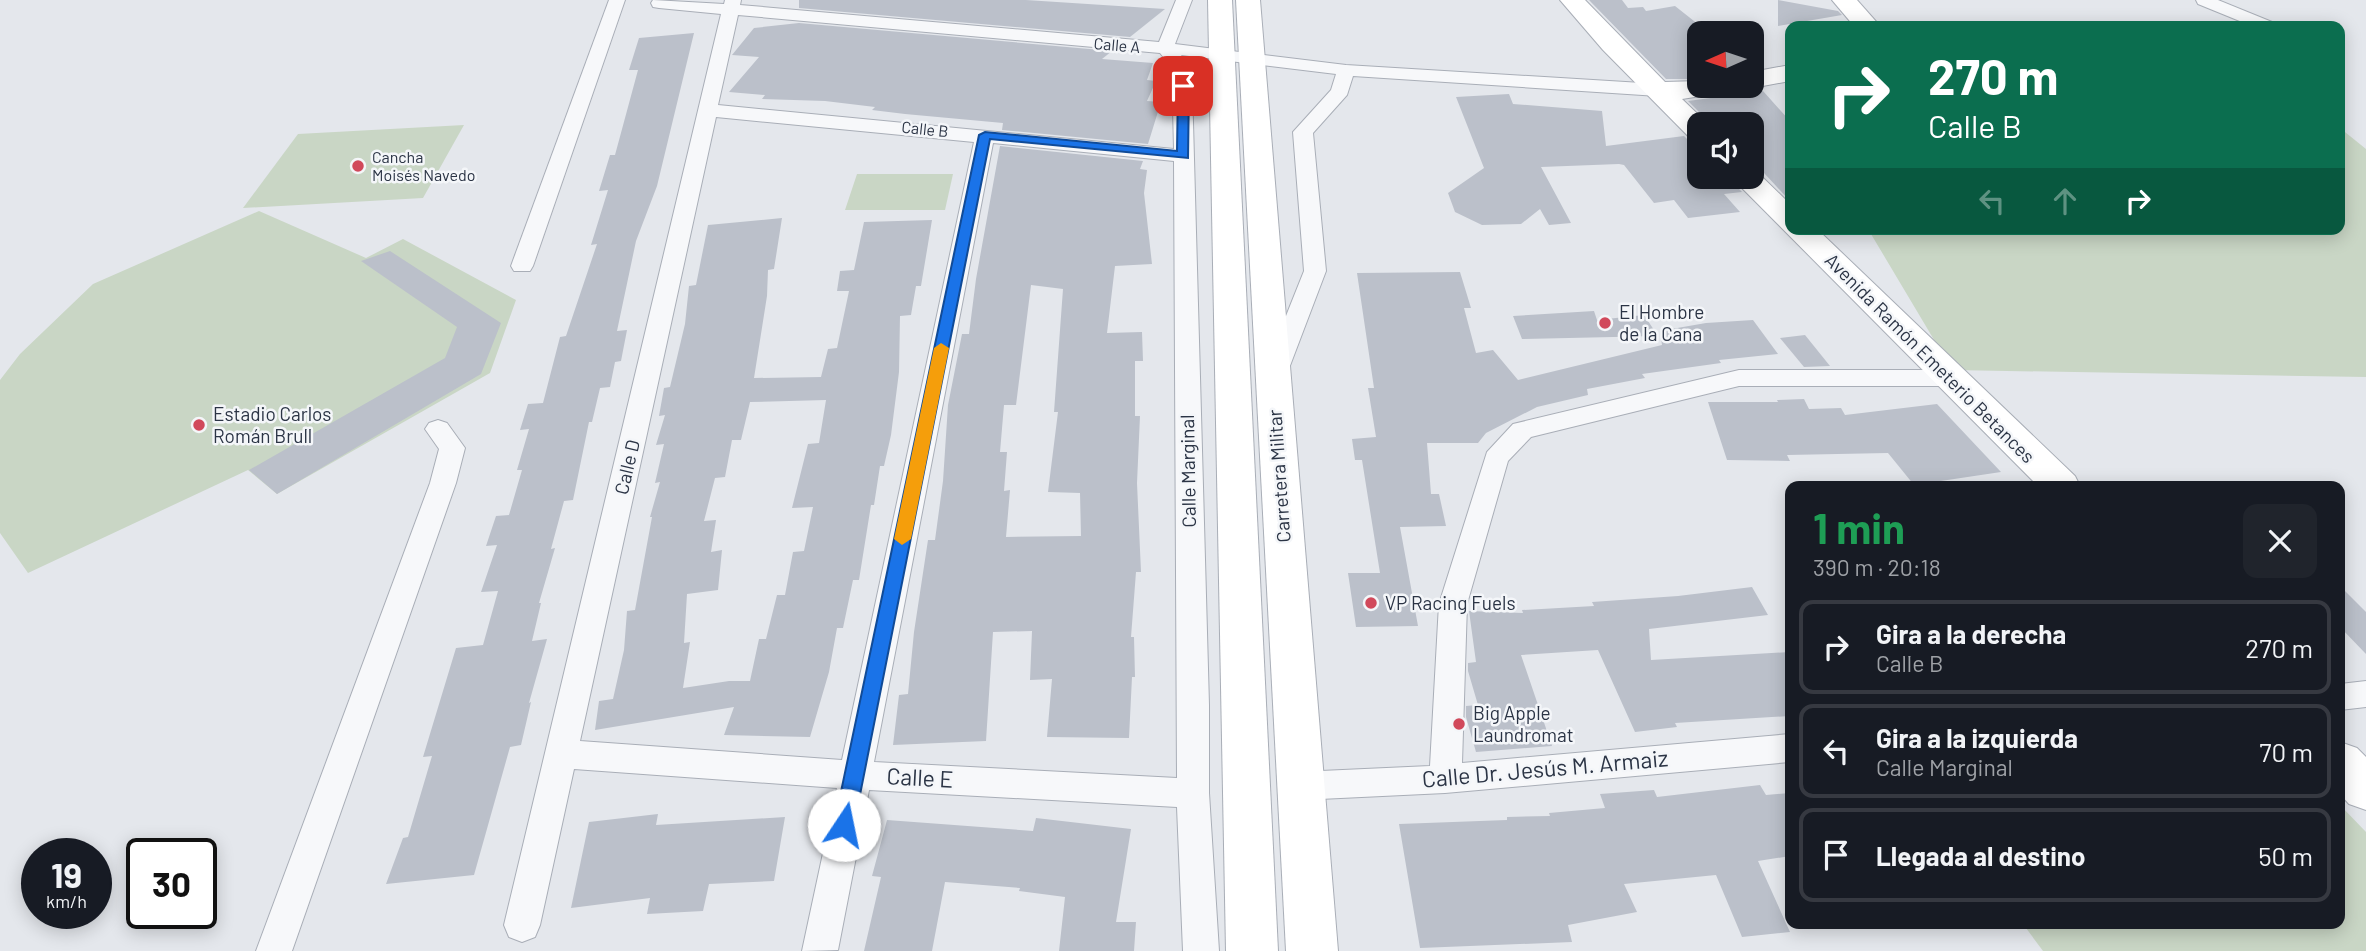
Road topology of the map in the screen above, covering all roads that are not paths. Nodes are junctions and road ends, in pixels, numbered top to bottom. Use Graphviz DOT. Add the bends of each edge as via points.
graph roads {
  1 [pos="617,0"];
  2 [pos="1184,0"];
  3 [pos="1220,0"];
  4 [pos="1248,0"];
  5 [pos="1572,0"];
  6 [pos="1844,0"];
  7 [pos="2204,0"];
  8 [pos="660,3"];
  9 [pos="731,5"];
  10 [pos="1863,21"];
  11 [pos="2254,21"];
  12 [pos="1166,48"];
  13 [pos="1236,57"];
  14 [pos="1346,70"];
  15 [pos="1785,74"];
  16 [pos="1764,78"];
  17 [pos="1658,90"];
  18 [pos="1687,91"];
  19 [pos="707,110"];
  20 [pos="1687,119"];
  21 [pos="985,135"];
  22 [pos="1183,156"];
  23 [pos="1758,189"];
  24 [pos="1785,216"];
  25 [pos="1805,235"];
  26 [pos="522,266"];
  27 [pos="1950,378"];
  28 [pos="1272,379"];
  29 [pos="438,429"];
  30 [pos="2056,481"];
  31 [pos="2366,694"];
  32 [pos="2345,696"];
  33 [pos="1785,748"];
  34 [pos="563,754"];
  35 [pos="2345,767"];
  36 [pos="854,775"];
  37 [pos="1445,779"];
  38 [pos="1299,786"];
  39 [pos="2366,789"];
  40 [pos="1193,793"];
  41 [pos="522,925"];
  42 [pos="820,950"];
  43 [pos="274,951"];
  44 [pos="1201,951"];
  45 [pos="1252,951"];
  46 [pos="1312,951"];
  1 -- 26 [label="street"];
  2 -- 12 [label="street"];
  3 -- 13 [label="main road, Carretera Militar"];
  4 -- 13 [label="main road, Carretera Militar"];
  5 -- 17 [label="main road"];
  6 -- 10 [label="main road"];
  7 -- 11 [label="street"];
  8 -- 9 [label="street, Calle A"];
  9 -- 12 [label="street, Calle A"];
  9 -- 19 [label="street, Calle D"];
  12 -- 13 [label="street, Calle A"];
  12 -- 22 [label="street, Calle Marginal" via="1181,67"];
  13 -- 14 [label="street, Calle A"];
  13 -- 28 [label="main road, Carretera Militar"];
  13 -- 45 [label="main road, Carretera Militar"];
  14 -- 17 [label="street, Calle A"];
  14 -- 28 [label="street" via="1340,91 1303,132 1315,271"];
  15 -- 16 [label="main road"];
  17 -- 18 [label="main road"];
  17 -- 20 [label="main road"];
  19 -- 21 [label="street, Calle B"];
  19 -- 34 [label="street, Calle D"];
  21 -- 22 [label="street, Calle B"];
  21 -- 36 [label="street"];
  22 -- 40 [label="street, Calle Marginal"];
  23 -- 24 [label="main road"];
  25 -- 27 [label="main road, Avenida Ramón Emeterio Betances"];
  27 -- 30 [label="main road, Avenida Ramón Emeterio Betances"];
  27 -- 37 [label="street" via="1740,378 1522,430 1496,458 1453,604"];
  28 -- 38 [label="main road, Carretera Militar"];
  29 -- 43 [label="street" via="452,448 443,483"];
  31 -- 32 [label="street"];
  33 -- 37 [label="street, Calle Dr. Jesús M. Armaiz"];
  34 -- 36 [label="street, Calle E"];
  34 -- 41 [label="street, Calle D"];
  35 -- 39 [label="main road"];
  36 -- 40 [label="street, Calle E"];
  36 -- 42 [label="street"];
  37 -- 38 [label="street, Calle Dr. Jesús M. Armaiz"];
  38 -- 46 [label="main road, Carretera Militar"];
  40 -- 44 [label="street, Calle Marginal"];
}
